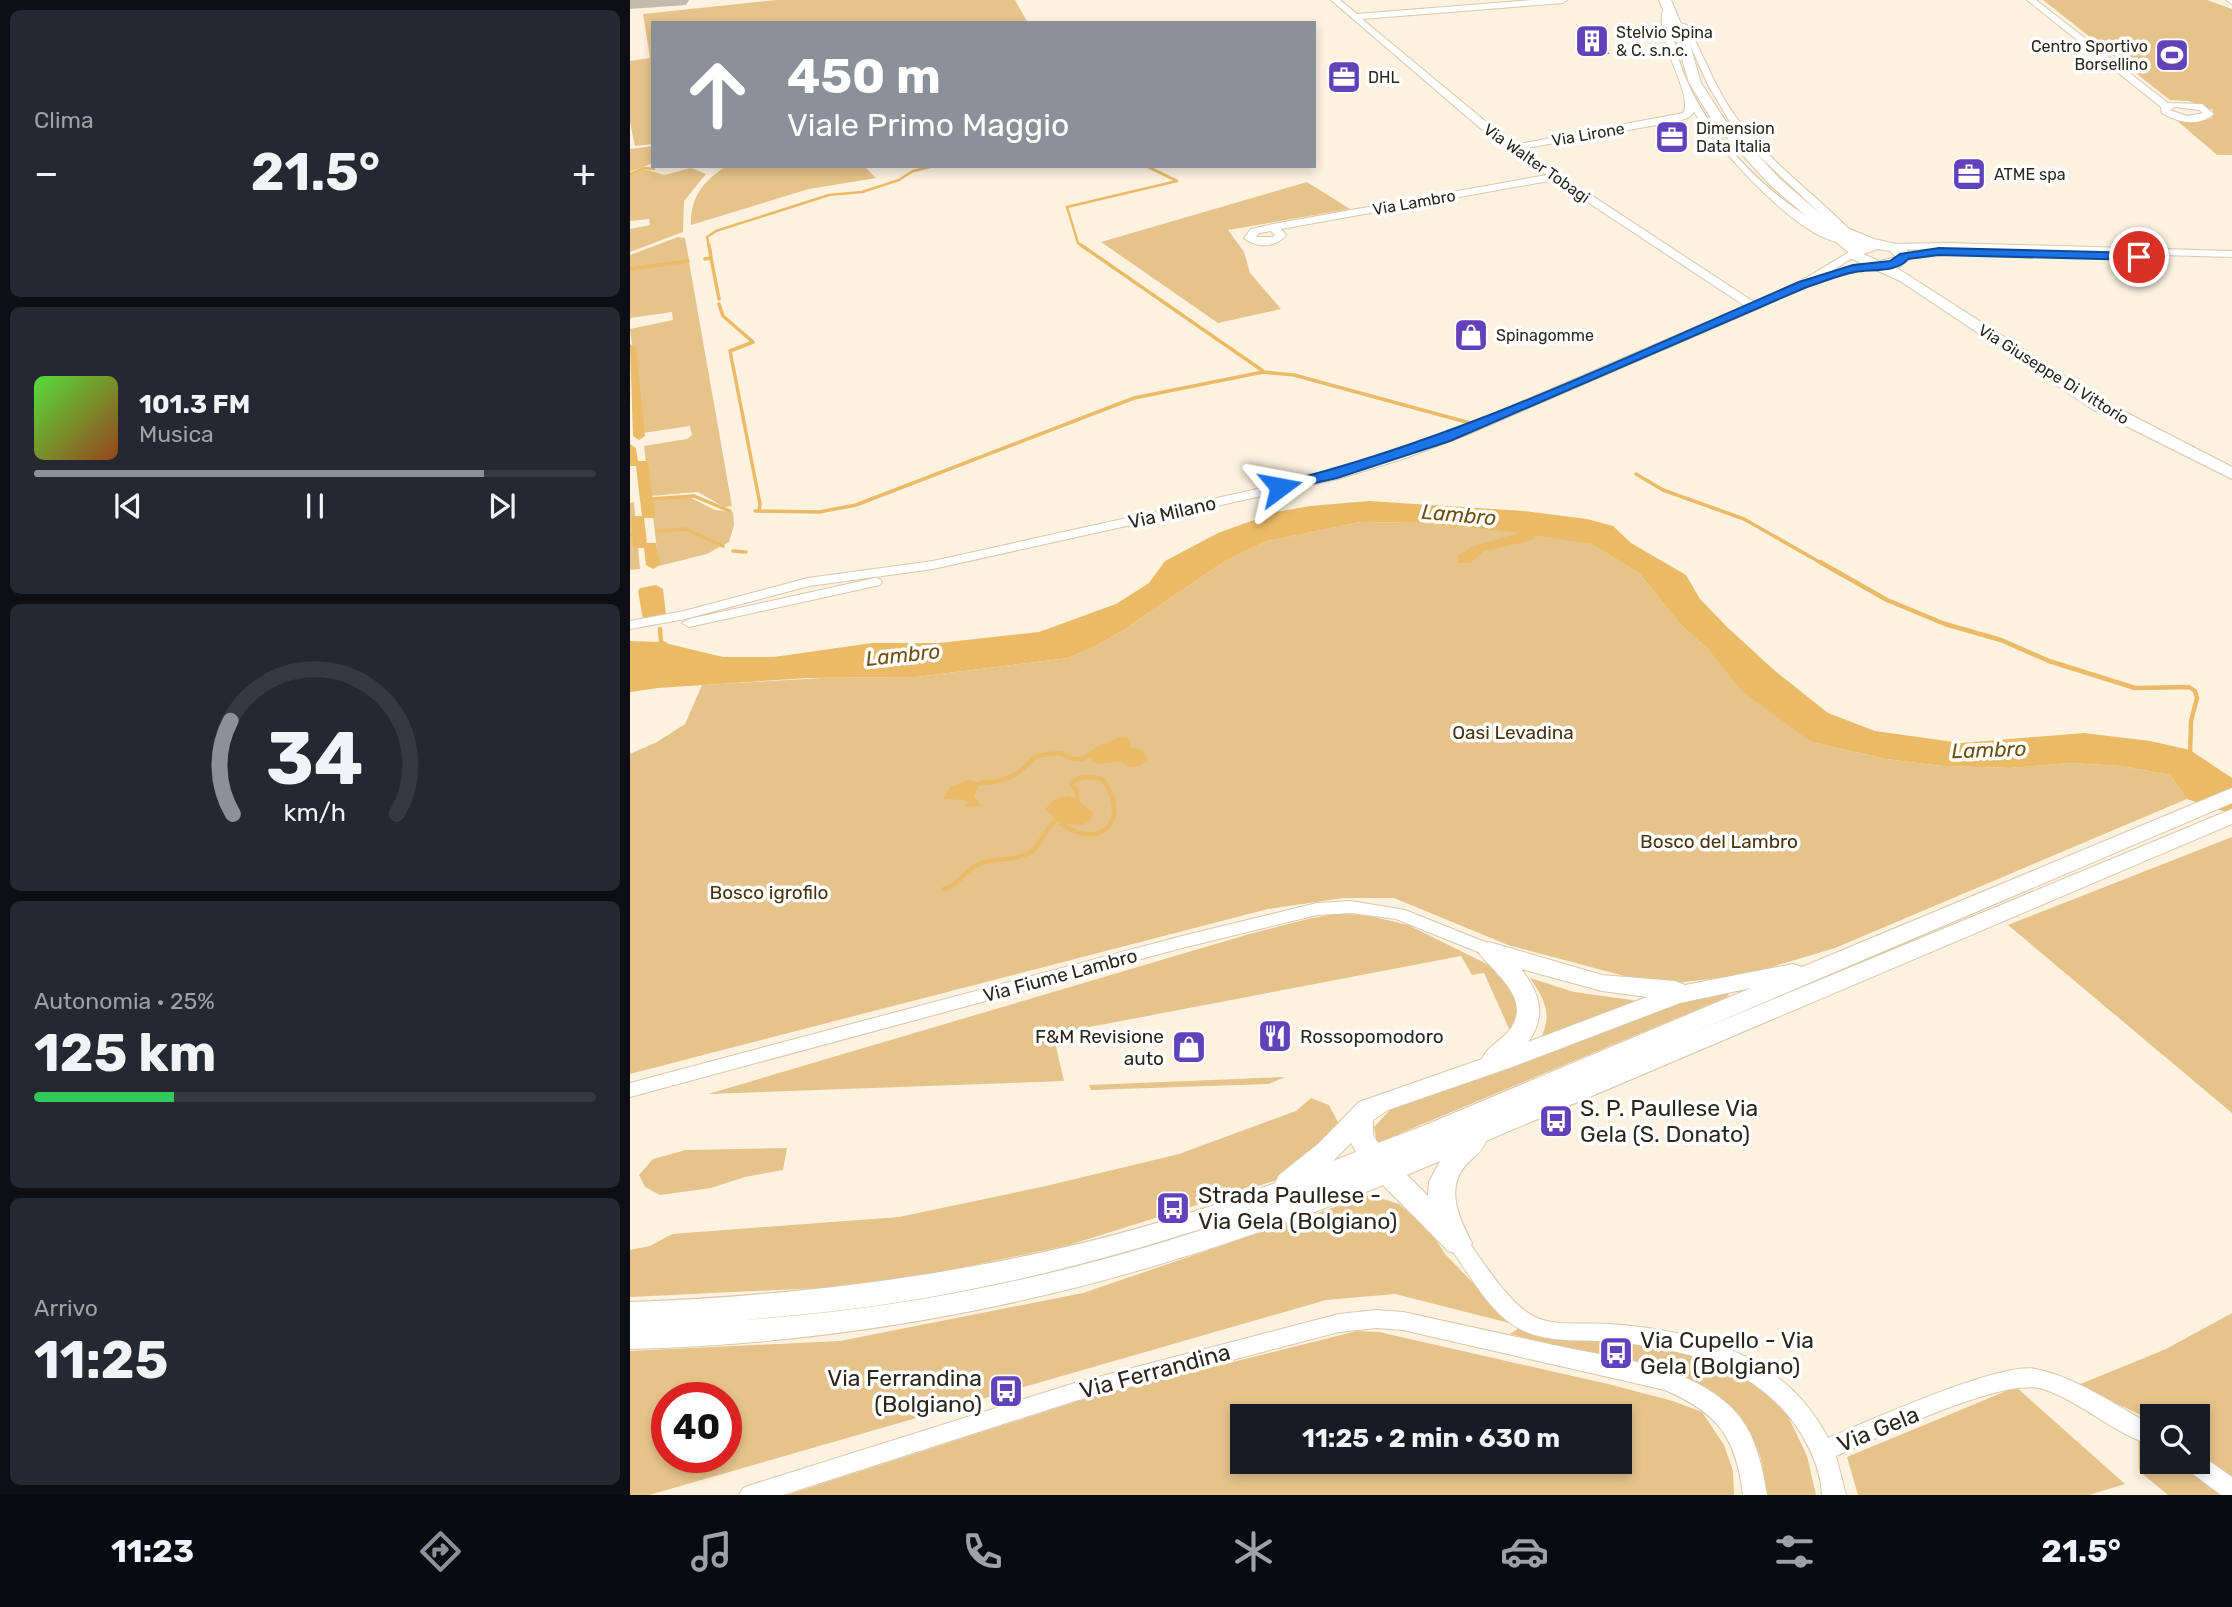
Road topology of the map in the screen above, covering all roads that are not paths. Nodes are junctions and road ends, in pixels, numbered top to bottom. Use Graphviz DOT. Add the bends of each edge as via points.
graph roads {
  1 [pos="1335,0"];
  2 [pos="1563,0"];
  3 [pos="2031,0"];
  4 [pos="1672,2"];
  5 [pos="1353,17"];
  6 [pos="1683,25"];
  7 [pos="1684,45"];
  8 [pos="1690,96"];
  9 [pos="2166,106"];
  10 [pos="1666,121"];
  11 [pos="1712,128"];
  12 [pos="1511,148"];
  13 [pos="1555,177"];
  14 [pos="1273,227"];
  15 [pos="1851,245"];
  16 [pos="1884,246"];
  17 [pos="2232,254"];
  18 [pos="1903,259"];
  19 [pos="2232,259"];
  20 [pos="1879,265"];
  21 [pos="1803,284"];
  22 [pos="1753,307"];
  23 [pos="2232,465"];
  24 [pos="2232,474"];
  25 [pos="630,626"];
  26 [pos="2232,795"];
  27 [pos="2220,814"];
  28 [pos="1489,950"];
  29 [pos="1834,964"];
  30 [pos="1701,988"];
  31 [pos="1468,1073"];
  32 [pos="630,1090"];
  33 [pos="1360,1117"];
  34 [pos="1493,1126"];
  35 [pos="1379,1164"];
  36 [pos="1270,1196"];
  37 [pos="1458,1243"];
  38 [pos="630,1314"];
  39 [pos="630,1336"];
  40 [pos="2140,1430"];
  41 [pos="1822,1451"];
  42 [pos="2210,1474"];
  43 [pos="2232,1490"];
  44 [pos="751,1495"];
  45 [pos="1755,1495"];
  46 [pos="1834,1495"];
  1 -- 5 [label="street, Via Walter Tobagi"];
  2 -- 5 [label="street"];
  3 -- 9 [label="street"];
  4 -- 6 [label="main road, Via Giuseppe Di Vittorio"];
  4 -- 7 [label="main road, Via Giuseppe Di Vittorio"];
  4 -- 8 [label="street, Via Giuseppe Di Vittorio" via="1664,19"];
  5 -- 12 [label="street, Via Walter Tobagi"];
  6 -- 7 [label="main road, Via Giuseppe Di Vittorio"];
  6 -- 15 [label="street, Via Giuseppe Di Vittorio" via="1733,121"];
  7 -- 15 [label="main road, Via Giuseppe Di Vittorio" via="1695,83 1720,122 1762,170"];
  8 -- 10 [label="street, Via Lirone" via="1689,114"];
  8 -- 11 [label="street, Via Giuseppe Di Vittorio"];
  10 -- 11 [label="street, Via Lirone"];
  10 -- 12 [label="street, Via Lirone"];
  11 -- 15 [label="street, Via Giuseppe Di Vittorio" via="1787,208 1808,225"];
  12 -- 13 [label="street, Via Walter Tobagi"];
  13 -- 14 [label="street, Via Lambro"];
  13 -- 22 [label="street, Via Walter Tobagi"];
  15 -- 16 [label="main road"];
  15 -- 20 [label="main road, Via Giuseppe Di Vittorio" via="1861,261"];
  15 -- 21 [label="street, Via Milano"];
  16 -- 17 [label="street"];
  16 -- 18 [label="main road, Via Giuseppe Di Vittorio" via="1900,251"];
  18 -- 19 [label="street" via="1951,251"];
  18 -- 20 [label="main road"];
  18 -- 23 [label="main road, Via Giuseppe Di Vittorio" via="1914,276 2102,396"];
  20 -- 21 [label="street, Via Milano"];
  20 -- 24 [label="main road, Via Giuseppe Di Vittorio" via="2115,415"];
  21 -- 22 [label="street, Via Milano"];
  22 -- 25 [label="street, Via Milano" via="1467,430 1333,475 727,617 679,625"];
  26 -- 27 [label="main road"];
  27 -- 29 [label="main road"];
  27 -- 34 [label="main road"];
  28 -- 30 [label="main road" via="1598,984 1644,990"];
  28 -- 31 [label="main road" via="1521,984 1529,1015 1524,1031 1507,1049"];
  28 -- 32 [label="street, Via Fiume Lambro" via="1399,914 1352,907 1317,909"];
  29 -- 30 [label="main road"];
  29 -- 35 [label="main road"];
  30 -- 31 [label="main road"];
  31 -- 33 [label="main road" via="1379,1103"];
  33 -- 35 [label="main road" via="1360,1135"];
  33 -- 36 [label="main road" via="1327,1151"];
  34 -- 35 [label="main road"];
  34 -- 37 [label="main road" via="1451,1162 1444,1175 1443,1214"];
  35 -- 36 [label="main road"];
  35 -- 37 [label="main road"];
  35 -- 39 [label="main road" via="1197,1243 1060,1281 826,1323"];
  36 -- 38 [label="main road" via="1090,1252 894,1293 734,1310"];
  37 -- 41 [label="street, Via Gela" via="1511,1310 1530,1325 1699,1346 1755,1369 1793,1403"];
  40 -- 41 [label="street, Via Gela" via="2030,1376 1966,1394"];
  41 -- 46 [label="street"];
  42 -- 43 [label="street"];
  44 -- 45 [label="street, Via Ferrandina" via="1075,1392 1339,1323 1376,1319 1648,1375 1702,1395 1741,1436 1752,1464"];
}
